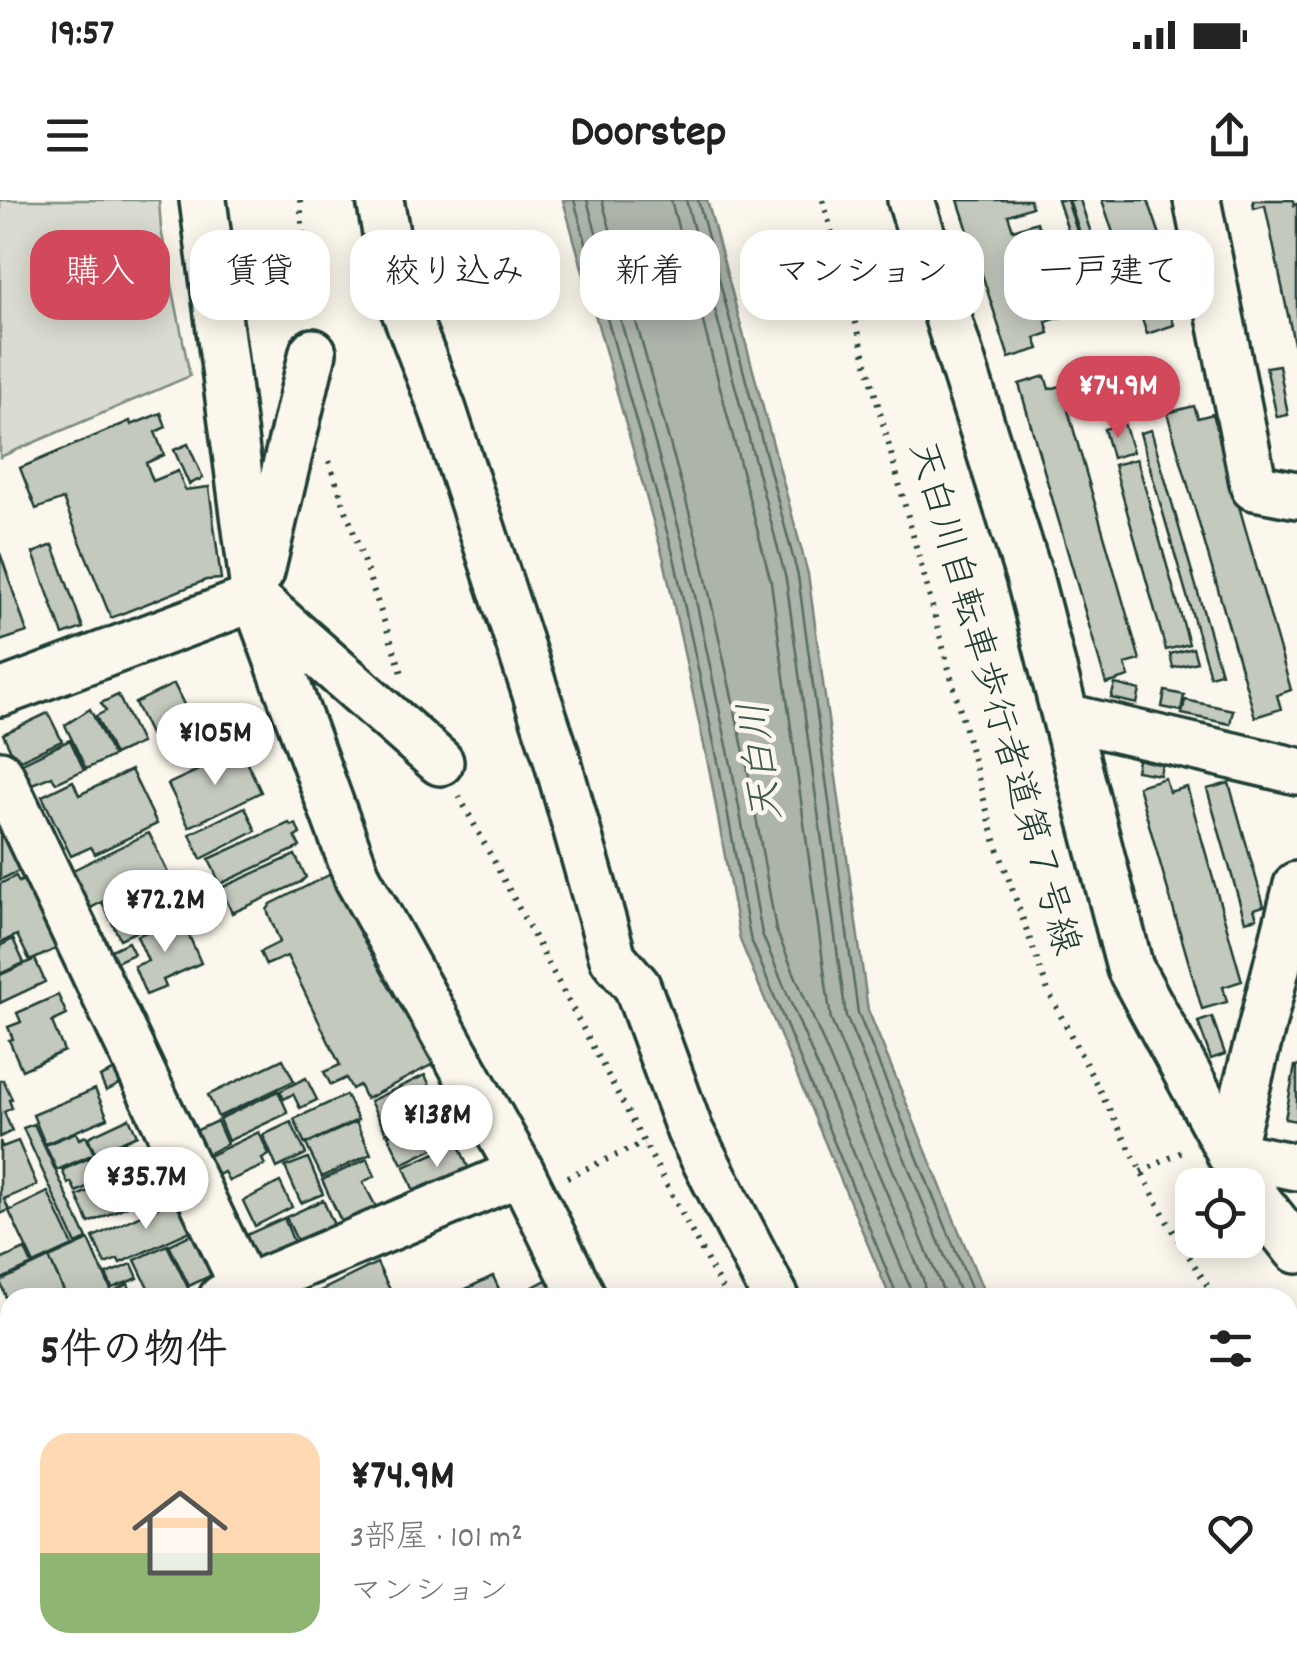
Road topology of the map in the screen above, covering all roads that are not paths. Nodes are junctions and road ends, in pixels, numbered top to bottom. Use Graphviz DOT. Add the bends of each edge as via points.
graph roads {
  1 [pos="203,200"];
  2 [pos="380,200"];
  3 [pos="912,200"];
  4 [pos="1196,200"];
  5 [pos="314,352"];
  6 [pos="1297,495"];
  7 [pos="255,598"];
  8 [pos="0,693"];
  9 [pos="1066,717"];
  10 [pos="440,762"];
  11 [pos="1297,771"];
  12 [pos="0,774"];
  13 [pos="1297,885"];
  14 [pos="1230,1154"];
  15 [pos="1297,1167"];
  16 [pos="521,1172"];
  17 [pos="1297,1250"];
  18 [pos="235,1288"];
  19 [pos="252,1288"];
  20 [pos="578,1288"];
  21 [pos="771,1288"];
  1 -- 7 [label="street"];
  2 -- 21 [label="street" via="396,288 555,752 613,958 637,986 690,1132"];
  3 -- 9 [label="street"];
  4 -- 6 [label="street" via="1254,487"];
  5 -- 7 [label="street"];
  7 -- 8 [label="street"];
  7 -- 10 [label="street"];
  7 -- 16 [label="street" via="358,879"];
  9 -- 11 [label="street"];
  9 -- 14 [label="street" via="1130,968"];
  12 -- 18 [label="street"];
  13 -- 14 [label="street"];
  14 -- 15 [label="street"];
  14 -- 17 [label="street"];
  16 -- 19 [label="street"];
  16 -- 20 [label="street"];
}
